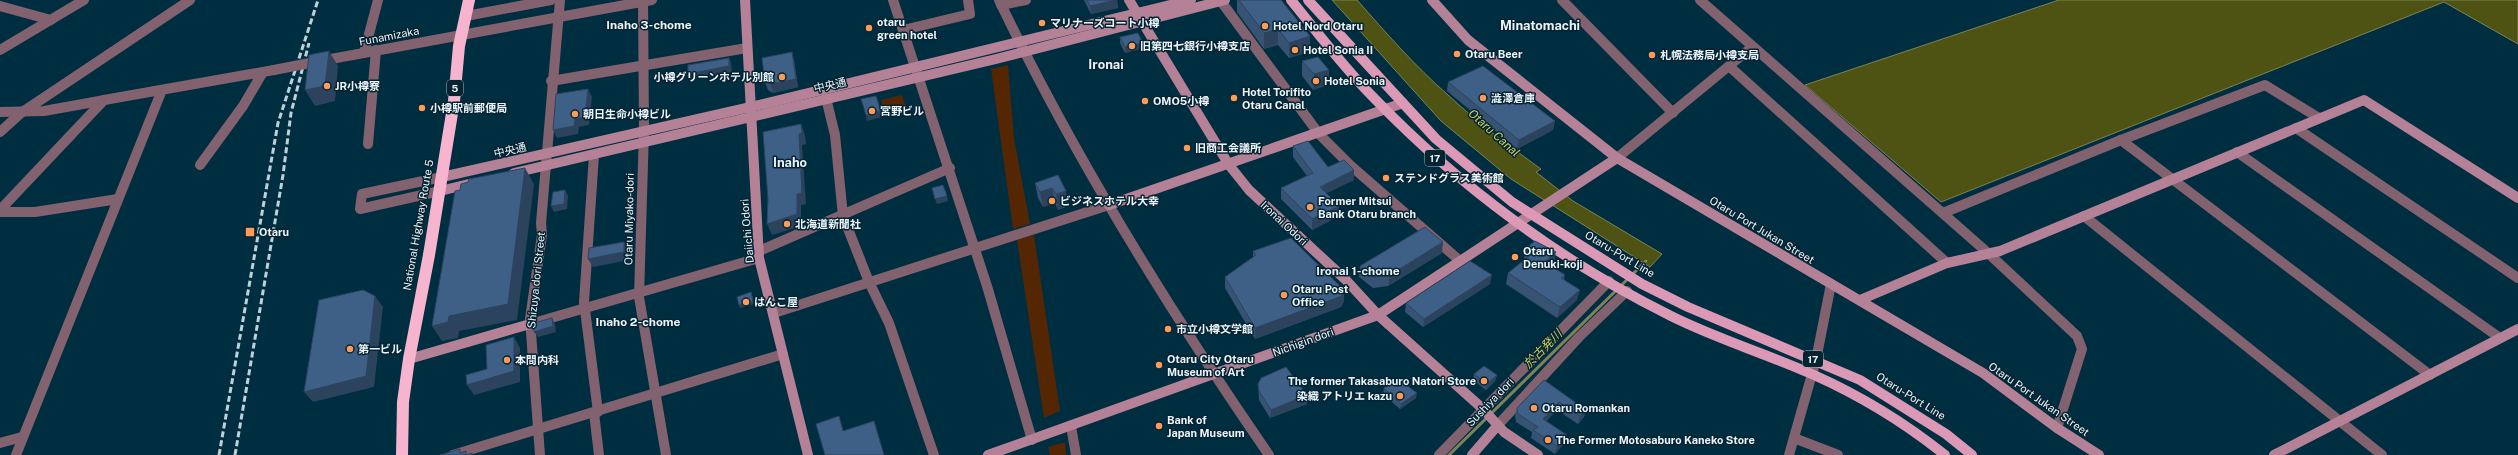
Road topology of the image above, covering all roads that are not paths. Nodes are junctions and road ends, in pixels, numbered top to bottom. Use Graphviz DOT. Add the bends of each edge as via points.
graph roads {
  1 [pos="84,0"];
  2 [pos="190,0"];
  3 [pos="378,0"];
  4 [pos="469,0"];
  5 [pos="551,0"];
  6 [pos="560,0"];
  7 [pos="745,0"];
  8 [pos="893,0"];
  9 [pos="968,0"];
  10 [pos="1026,0"];
  11 [pos="1129,0"];
  12 [pos="1191,0"];
  13 [pos="1222,0"];
  14 [pos="1291,0"];
  15 [pos="1308,0"];
  16 [pos="1432,0"];
  17 [pos="1562,0"];
  18 [pos="1700,0"];
  19 [pos="646,1"];
  20 [pos="1000,3"];
  21 [pos="0,6"];
  22 [pos="466,16"];
  23 [pos="558,16"];
  24 [pos="1139,18"];
  25 [pos="51,20"];
  26 [pos="903,30"];
  27 [pos="462,34"];
  28 [pos="1022,47"];
  29 [pos="1752,47"];
  30 [pos="747,48"];
  31 [pos="0,50"];
  32 [pos="376,50"];
  33 [pos="364,53"];
  34 [pos="643,65"];
  35 [pos="1730,67"];
  36 [pos="263,72"];
  37 [pos="917,72"];
  38 [pos="551,81"];
  39 [pos="162,90"];
  40 [pos="826,98"];
  41 [pos="104,100"];
  42 [pos="1403,103"];
  43 [pos="1384,110"];
  44 [pos="0,112"];
  45 [pos="750,112"];
  46 [pos="21,113"];
  47 [pos="1673,113"];
  48 [pos="2319,118"];
  49 [pos="2296,128"];
  50 [pos="644,130"];
  51 [pos="0,132"];
  52 [pos="1319,134"];
  53 [pos="2121,140"];
  54 [pos="643,142"];
  55 [pos="368,144"];
  56 [pos="2237,152"];
  57 [pos="548,153"];
  58 [pos="594,154"];
  59 [pos="1617,158"];
  60 [pos="200,165"];
  61 [pos="1229,165"];
  62 [pos="546,166"];
  63 [pos="950,168"];
  64 [pos="504,176"];
  65 [pos="442,177"];
  66 [pos="2172,179"];
  67 [pos="483,180"];
  68 [pos="440,192"];
  69 [pos="2518,198"];
  70 [pos="118,199"];
  71 [pos="1109,205"];
  72 [pos="0,211"];
  73 [pos="1943,213"];
  74 [pos="1531,215"];
  75 [pos="843,216"];
  76 [pos="2084,216"];
  77 [pos="1518,223"];
  78 [pos="975,248"];
  79 [pos="1988,253"];
  80 [pos="759,255"];
  81 [pos="1459,260"];
  82 [pos="1947,263"];
  83 [pos="2518,278"];
  84 [pos="1609,281"];
  85 [pos="869,282"];
  86 [pos="1831,284"];
  87 [pos="1627,291"];
  88 [pos="639,294"];
  89 [pos="1860,300"];
  90 [pos="585,309"];
  91 [pos="774,313"];
  92 [pos="1378,315"];
  93 [pos="530,324"];
  94 [pos="2518,329"];
  95 [pos="2500,338"];
  96 [pos="783,354"];
  97 [pos="409,359"];
  98 [pos="1816,360"];
  99 [pos="1213,374"];
  100 [pos="1812,374"];
  101 [pos="2430,375"];
  102 [pos="657,394"];
  103 [pos="1483,409"];
  104 [pos="596,412"];
  105 [pos="2340,421"];
  106 [pos="1495,422"];
  107 [pos="1071,426"];
  108 [pos="2057,428"];
  109 [pos="538,430"];
  110 [pos="22,437"];
  111 [pos="1794,438"];
  112 [pos="1032,440"];
  113 [pos="0,443"];
  114 [pos="16,455"];
  115 [pos="402,455"];
  116 [pos="454,455"];
  117 [pos="540,455"];
  118 [pos="599,455"];
  119 [pos="666,455"];
  120 [pos="808,455"];
  121 [pos="934,455"];
  122 [pos="988,455"];
  123 [pos="1076,455"];
  124 [pos="1269,455"];
  125 [pos="1439,455"];
  126 [pos="1472,455"];
  127 [pos="1538,455"];
  128 [pos="1789,455"];
  129 [pos="1838,455"];
  130 [pos="1944,455"];
  131 [pos="1972,455"];
  132 [pos="2100,455"];
  133 [pos="2274,455"];
  134 [pos="2382,455"];
  1 -- 25 [label="street"];
  2 -- 46 [label="street"];
  3 -- 33 [label="street"];
  4 -- 22 [label="highway, National Highway Route 5 / 5"];
  5 -- 22 [label="street"];
  6 -- 23 [label="street, Shizuya dori Street"];
  7 -- 30 [label="street, Daiichi Odori"];
  8 -- 26 [label="street"];
  9 -- 26 [label="street" via="970,14"];
  10 -- 20 [label="street"];
  11 -- 24 [label="street, Ironai Odori"];
  12 -- 24 [label="street, 中央通"];
  13 -- 24 [label="street, 中央通"];
  13 -- 52 [label="street"];
  14 -- 43 [label="main road, 17"];
  15 -- 42 [label="main road, Otaru-Port Line / 17"];
  16 -- 59 [label="street, Otaru Port Jukan Street" via="1468,40"];
  17 -- 47 [label="street"];
  18 -- 29 [label="street"];
  19 -- 23 [label="street, Funamizaka"];
  19 -- 34 [label="street, Otaru Miyako-dori"];
  20 -- 28 [label="street"];
  21 -- 25 [label="street"];
  22 -- 27 [label="highway, National Highway Route 5 / 5"];
  23 -- 27 [label="street, Funamizaka"];
  23 -- 38 [label="street, Shizuya dori Street"];
  24 -- 28 [label="street, 中央通"];
  24 -- 61 [label="street, Ironai Odori"];
  25 -- 31 [label="street"];
  26 -- 37 [label="street"];
  27 -- 32 [label="street, Funamizaka"];
  27 -- 65 [label="highway, National Highway Route 5 / 5"];
  28 -- 37 [label="street, 中央通"];
  28 -- 71 [label="street"];
  29 -- 35 [label="street"];
  29 -- 73 [label="street" via="1796,82"];
  30 -- 34 [label="street"];
  30 -- 45 [label="street, Daiichi Odori"];
  32 -- 33 [label="street, Funamizaka"];
  32 -- 55 [label="street"];
  33 -- 36 [label="street, Funamizaka, bridge"];
  34 -- 38 [label="street"];
  34 -- 50 [label="street, Otaru Miyako-dori"];
  35 -- 47 [label="street"];
  35 -- 82 [label="street"];
  36 -- 39 [label="street, Funamizaka"];
  36 -- 60 [label="street" via="243,106"];
  37 -- 40 [label="street, 中央通"];
  37 -- 45 [label="street, 中央通"];
  37 -- 63 [label="street"];
  38 -- 57 [label="street, Shizuya dori Street"];
  39 -- 41 [label="street, Funamizaka"];
  39 -- 70 [label="street"];
  40 -- 45 [label="street, 中央通"];
  40 -- 75 [label="street" via="835,135"];
  41 -- 46 [label="street, Funamizaka"];
  41 -- 72 [label="street"];
  42 -- 43 [label="street"];
  42 -- 74 [label="main road, Otaru-Port Line / 17" via="1436,139 1464,164"];
  43 -- 52 [label="street"];
  43 -- 77 [label="main road, 17" via="1461,182"];
  44 -- 46 [label="street, Funamizaka"];
  45 -- 50 [label="street, 中央通"];
  45 -- 54 [label="street, 中央通"];
  45 -- 80 [label="street, Daiichi Odori"];
  46 -- 51 [label="street"];
  47 -- 59 [label="street"];
  48 -- 49 [label="street"];
  48 -- 53 [label="street" via="2265,85"];
  48 -- 69 [label="street" via="2364,100"];
  49 -- 56 [label="street"];
  49 -- 83 [label="street"];
  50 -- 54 [label="street, Otaru Miyako-dori"];
  50 -- 57 [label="street, 中央通"];
  52 -- 61 [label="street"];
  52 -- 81 [label="street" via="1350,166"];
  53 -- 66 [label="street"];
  53 -- 73 [label="street"];
  54 -- 58 [label="street, 中央通"];
  54 -- 88 [label="street, Otaru Miyako-dori"];
  56 -- 66 [label="street"];
  56 -- 95 [label="street"];
  57 -- 62 [label="street, Shizuya dori Street"];
  57 -- 65 [label="street, 中央通"];
  58 -- 62 [label="street, 中央通"];
  58 -- 90 [label="street"];
  59 -- 74 [label="street, Nichigin dori"];
  59 -- 86 [label="street, Otaru Port Jukan Street"];
  61 -- 71 [label="street"];
  61 -- 92 [label="street, Ironai Odori" via="1249,190 1346,280"];
  62 -- 64 [label="street, 中央通"];
  62 -- 93 [label="street, Shizuya dori Street" via="542,235 537,257"];
  63 -- 75 [label="street"];
  63 -- 78 [label="street"];
  65 -- 68 [label="highway, National Highway Route 5 / 5"];
  65 -- 68 [label="street" via="362,194 360,209"];
  66 -- 76 [label="street"];
  66 -- 101 [label="street"];
  67 -- 68 [label="street"];
  68 -- 97 [label="highway, National Highway Route 5 / 5"];
  70 -- 72 [label="street" via="35,212"];
  70 -- 110 [label="street"];
  71 -- 78 [label="street"];
  71 -- 99 [label="street"];
  73 -- 79 [label="street"];
  74 -- 77 [label="street, Nichigin dori"];
  74 -- 98 [label="main road, Otaru-Port Line / 17" via="1642,284 1688,307"];
  75 -- 80 [label="street"];
  75 -- 85 [label="street"];
  76 -- 79 [label="street" via="2000,251"];
  76 -- 105 [label="street"];
  77 -- 81 [label="street, Nichigin dori"];
  77 -- 84 [label="main road, 17"];
  78 -- 85 [label="street"];
  78 -- 112 [label="street"];
  79 -- 82 [label="street"];
  79 -- 108 [label="street" via="2077,336 2080,342 2082,349"];
  80 -- 88 [label="street"];
  80 -- 91 [label="street, Daiichi Odori"];
  81 -- 92 [label="street, Nichigin dori"];
  82 -- 89 [label="street"];
  84 -- 87 [label="main road, 17"];
  84 -- 103 [label="street, Sushiya dori"];
  85 -- 91 [label="street"];
  85 -- 121 [label="street" via="889,323"];
  86 -- 89 [label="street, Otaru Port Jukan Street"];
  86 -- 98 [label="street"];
  87 -- 100 [label="main road, 17" via="1700,329"];
  87 -- 106 [label="street, Sushiya dori"];
  88 -- 90 [label="street"];
  88 -- 102 [label="street, Otaru Miyako-dori"];
  89 -- 108 [label="street, Otaru Port Jukan Street" via="1983,373"];
  90 -- 93 [label="street"];
  90 -- 104 [label="street"];
  91 -- 96 [label="street, Daiichi Odori"];
  92 -- 99 [label="street, Nichigin dori"];
  92 -- 103 [label="street, Ironai Odori"];
  93 -- 97 [label="street"];
  93 -- 109 [label="street, Shizuya dori Street"];
  94 -- 95 [label="street"];
  95 -- 101 [label="street"];
  96 -- 102 [label="street"];
  96 -- 120 [label="street, Daiichi Odori"];
  97 -- 115 [label="highway, National Highway Route 5 / 5" via="403,402"];
  98 -- 100 [label="street"];
  98 -- 131 [label="main road, Otaru-Port Line / 17" via="1860,380 1946,434"];
  99 -- 107 [label="street, Nichigin dori"];
  99 -- 124 [label="street"];
  100 -- 111 [label="street"];
  100 -- 130 [label="main road, 17" via="1874,405 1915,430"];
  101 -- 105 [label="street"];
  102 -- 104 [label="street"];
  102 -- 119 [label="street, Otaru Miyako-dori"];
  103 -- 106 [label="street, Ironai Odori"];
  103 -- 125 [label="street, Sushiya dori"];
  104 -- 109 [label="street"];
  104 -- 118 [label="street"];
  105 -- 133 [label="street"];
  105 -- 134 [label="street"];
  106 -- 126 [label="street, Sushiya dori"];
  106 -- 127 [label="street, Ironai Odori" via="1510,437"];
  107 -- 112 [label="street, Nichigin dori"];
  107 -- 123 [label="street"];
  108 -- 132 [label="street, Otaru Port Jukan Street"];
  109 -- 116 [label="street"];
  109 -- 117 [label="street, Shizuya dori Street"];
  110 -- 113 [label="street"];
  110 -- 114 [label="street"];
  111 -- 128 [label="street"];
  111 -- 129 [label="street"];
  112 -- 122 [label="street, Nichigin dori"];
}
